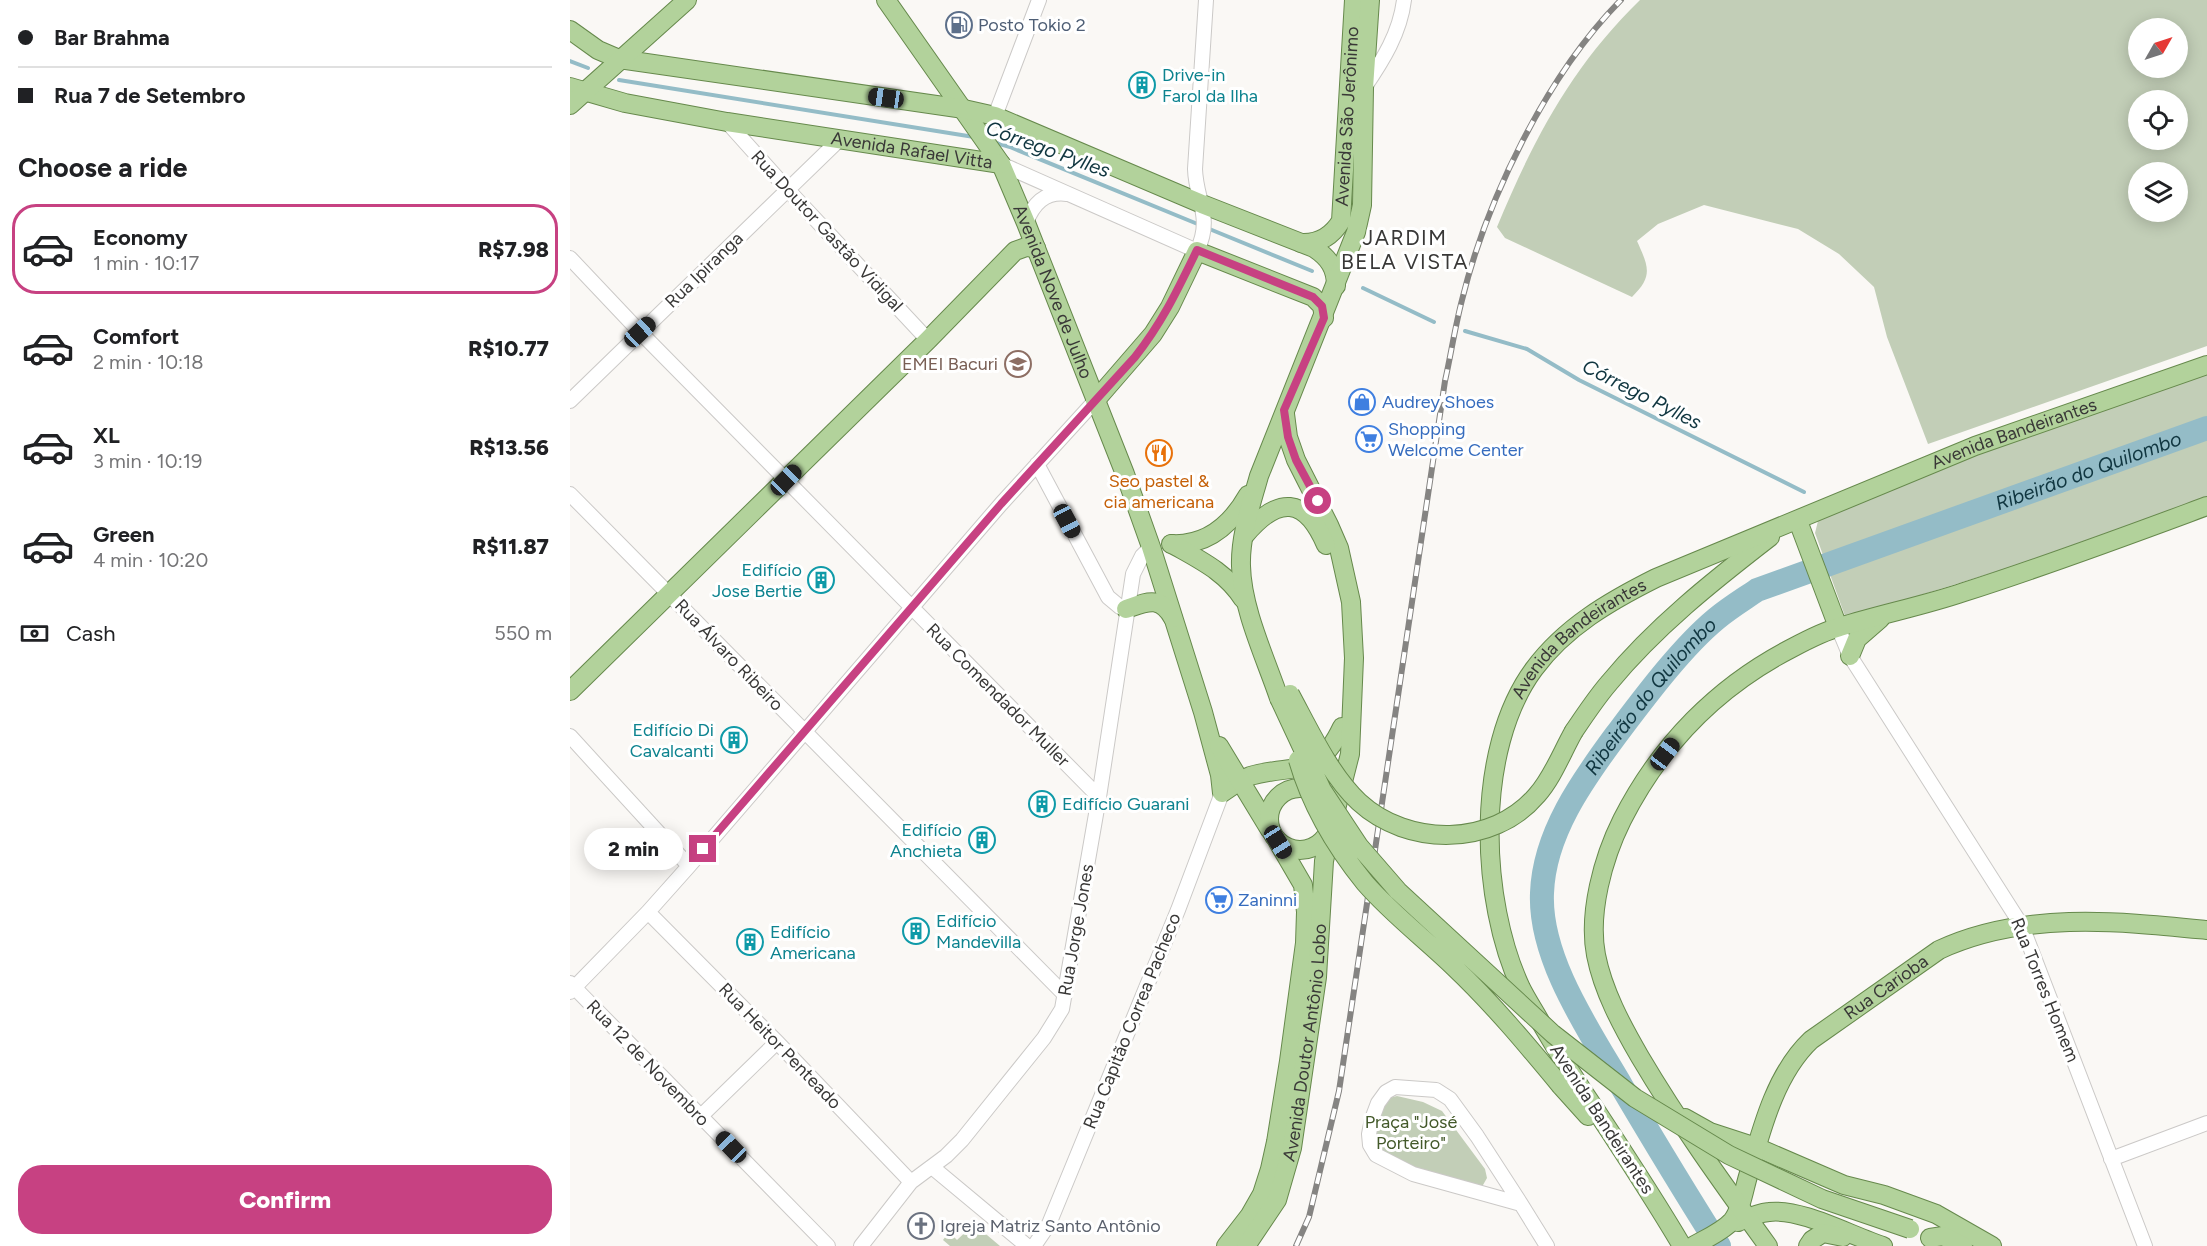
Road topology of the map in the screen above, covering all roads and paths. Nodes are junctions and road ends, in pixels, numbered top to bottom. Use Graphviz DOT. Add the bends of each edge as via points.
graph roads {
  1 [pos="687,0"];
  2 [pos="886,0"];
  3 [pos="1040,0"];
  4 [pos="1206,0"];
  5 [pos="1354,0"];
  6 [pos="1370,0"];
  7 [pos="1404,0"];
  8 [pos="1413,0"];
  9 [pos="570,30"];
  10 [pos="1397,32"];
  11 [pos="619,59"];
  12 [pos="942,80"];
  13 [pos="1364,88"];
  14 [pos="577,90"];
  15 [pos="570,105"];
  16 [pos="932,105"];
  17 [pos="968,116"];
  18 [pos="995,116"];
  19 [pos="727,122"];
  20 [pos="839,140"];
  21 [pos="1001,164"];
  22 [pos="1195,169"];
  23 [pos="788,190"];
  24 [pos="1169,190"];
  25 [pos="1072,194"];
  26 [pos="1204,213"];
  27 [pos="1026,223"];
  28 [pos="1301,243"];
  29 [pos="1199,246"];
  30 [pos="1036,248"];
  31 [pos="570,258"];
  32 [pos="1336,286"];
  33 [pos="1324,318"];
  34 [pos="640,332"];
  35 [pos="928,340"];
  36 [pos="2207,365"];
  37 [pos="570,401"];
  38 [pos="1095,401"];
  39 [pos="1284,410"];
  40 [pos="1037,464"];
  41 [pos="1259,476"];
  42 [pos="786,480"];
  43 [pos="570,494"];
  44 [pos="2207,506"];
  45 [pos="1792,523"];
  46 [pos="1244,536"];
  47 [pos="1172,544"];
  48 [pos="1151,547"];
  49 [pos="670,594"];
  50 [pos="912,608"];
  51 [pos="1126,609"];
  52 [pos="1250,614"];
  53 [pos="1883,616"];
  54 [pos="1175,620"];
  55 [pos="1838,627"];
  56 [pos="1850,656"];
  57 [pos="570,691"];
  58 [pos="1284,696"];
  59 [pos="1203,712"];
  60 [pos="1342,727"];
  61 [pos="803,732"];
  62 [pos="570,736"];
  63 [pos="1270,773"];
  64 [pos="1239,781"];
  65 [pos="1304,788"];
  66 [pos="1222,793"];
  67 [pos="1099,797"];
  68 [pos="1256,809"];
  69 [pos="1331,826"];
  70 [pos="1275,838"];
  71 [pos="689,866"];
  72 [pos="648,912"];
  73 [pos="2022,926"];
  74 [pos="2207,930"];
  75 [pos="572,988"];
  76 [pos="1065,995"];
  77 [pos="777,1042"];
  78 [pos="1668,1104"];
  79 [pos="700,1116"];
  80 [pos="2207,1123"];
  81 [pos="1756,1147"];
  82 [pos="2112,1159"];
  83 [pos="1633,1166"];
  84 [pos="932,1167"];
  85 [pos="911,1182"];
  86 [pos="1844,1185"];
  87 [pos="1521,1204"];
  88 [pos="1743,1212"];
  89 [pos="1824,1224"];
  90 [pos="1866,1241"];
  91 [pos="1934,1242"];
  92 [pos="828,1246"];
  93 [pos="861,1246"];
  94 [pos="1026,1246"];
  95 [pos="1034,1246"];
  96 [pos="1226,1246"];
  97 [pos="1246,1246"];
  98 [pos="1547,1246"];
  99 [pos="1690,1246"];
  100 [pos="1768,1246"];
  101 [pos="1809,1246"];
  102 [pos="1883,1246"];
  103 [pos="1963,1246"];
  104 [pos="1992,1246"];
  105 [pos="2145,1246"];
  1 -- 11 [label="main road"];
  2 -- 12 [label="main road, Avenida Nove de Julho"];
  3 -- 18 [label="street"];
  4 -- 22 [label="street"];
  5 -- 28 [label="main road, Avenida São Jerônimo" via="1341,221 1328,237"];
  6 -- 13 [label="main road, Avenida São Jerônimo"];
  7 -- 10 [label="street, Avenida São Jerônimo"];
  8 -- 10 [label="street"];
  9 -- 11 [label="main road"];
  10 -- 13 [label="street, Avenida São Jerônimo"];
  11 -- 14 [label="main road"];
  11 -- 16 [label="main road"];
  12 -- 16 [label="main road" via="942,95"];
  12 -- 17 [label="main road, Avenida Nove de Julho"];
  13 -- 32 [label="main road, Avenida São Jerônimo" via="1362,205"];
  14 -- 15 [label="main road"];
  14 -- 19 [label="main road, Avenida Rafael Vitta"];
  16 -- 17 [label="main road"];
  17 -- 18 [label="main road"];
  17 -- 21 [label="main road, Avenida Nove de Julho"];
  18 -- 24 [label="main road"];
  19 -- 20 [label="main road, Avenida Rafael Vitta"];
  19 -- 23 [label="street, Rua Doutor Gastão Vidigal"];
  20 -- 21 [label="main road, Avenida Rafael Vitta"];
  20 -- 23 [label="street, Rua Ipiranga"];
  21 -- 25 [label="street, Avenida Rafael Vitta"];
  21 -- 27 [label="main road, Avenida Nove de Julho"];
  22 -- 24 [label="street" via="1189,179"];
  22 -- 26 [label="street"];
  23 -- 34 [label="street, Rua Ipiranga"];
  23 -- 35 [label="street, Rua Doutor Gastão Vidigal"];
  24 -- 26 [label="main road"];
  25 -- 27 [label="street" via="1058,193 1039,201"];
  25 -- 29 [label="street, Avenida Rafael Vitta"];
  26 -- 28 [label="main road"];
  26 -- 29 [label="street"];
  27 -- 30 [label="main road, Avenida Nove de Julho"];
  28 -- 32 [label="main road" via="1329,261"];
  29 -- 33 [label="main road, Avenida Rafael Vitta" via="1313,297 1322,306"];
  29 -- 38 [label="main road" via="1153,334"];
  30 -- 35 [label="main road" via="1015,251"];
  30 -- 38 [label="main road, Avenida Nove de Julho"];
  31 -- 34 [label="street, Rua Comendador Muller"];
  32 -- 33 [label="main road, Avenida São Jerônimo"];
  33 -- 39 [label="main road, Avenida São Jerônimo"];
  34 -- 37 [label="street, Rua Ipiranga"];
  34 -- 42 [label="street, Rua Comendador Muller"];
  35 -- 42 [label="main road"];
  36 -- 45 [label="main road, Avenida Bandeirantes" via="1975,446"];
  38 -- 40 [label="street"];
  38 -- 48 [label="main road, Avenida Nove de Julho"];
  39 -- 41 [label="main road, Avenida São Jerônimo"];
  39 -- 69 [label="main road, Avenida Doutor Antônio Lobo" via="1296,460 1339,548 1351,602 1354,649 1350,754"];
  40 -- 50 [label="street"];
  40 -- 51 [label="street" via="1108,597"];
  41 -- 46 [label="main road, Avenida São Jerônimo"];
  41 -- 47 [label="main road" via="1241,508 1219,532 1198,542"];
  42 -- 49 [label="main road"];
  42 -- 50 [label="street, Rua Comendador Muller"];
  43 -- 49 [label="street, Rua Álvaro Ribeiro"];
  44 -- 53 [label="main road" via="2017,575"];
  45 -- 55 [label="main road" via="1812,555"];
  45 -- 58 [label="main road, bridge" via="1712,582 1636,653 1608,683 1574,731 1536,796 1512,815 1481,831 1429,835 1399,826 1371,811 1334,770"];
  45 -- 83 [label="main road, Avenida Bandeirantes" via="1656,578 1584,619 1533,670 1516,699 1496,763 1489,840 1498,918 1508,954 1521,988 1567,1067"];
  46 -- 52 [label="main road, Avenida São Jerônimo" via="1242,580"];
  46 -- 60 [label="main road" via="1264,514 1285,506 1305,513 1320,532 1341,603"];
  47 -- 48 [label="main road"];
  47 -- 52 [label="main road" via="1228,579"];
  48 -- 51 [label="street, Rua Jorge Jones" via="1133,574"];
  48 -- 54 [label="main road, Avenida Nove de Julho"];
  49 -- 57 [label="main road"];
  49 -- 61 [label="street, Rua Álvaro Ribeiro"];
  50 -- 61 [label="street"];
  50 -- 67 [label="street, Rua Comendador Muller"];
  51 -- 54 [label="main road" via="1154,602 1165,607"];
  51 -- 67 [label="street, Rua Jorge Jones"];
  52 -- 58 [label="main road"];
  53 -- 55 [label="main road"];
  53 -- 56 [label="main road" via="1857,639"];
  54 -- 59 [label="main road, Avenida Nove de Julho"];
  55 -- 56 [label="street, Rua Torres Homem"];
  55 -- 78 [label="main road" via="1745,674 1704,709 1677,738 1632,801 1604,865 1594,924 1596,955 1624,1029"];
  56 -- 73 [label="street, Rua Torres Homem"];
  58 -- 83 [label="main road, bridge" via="1301,773 1311,798 1326,828 1366,884 1495,1010"];
  58 -- 91 [label="main road, bridge" via="1322,790 1372,862 1419,911 1553,1034 1635,1098 1729,1155 1822,1199 1910,1229"];
  59 -- 64 [label="main road, Avenida Doutor Antônio Lobo"];
  59 -- 66 [label="main road"];
  60 -- 63 [label="main road" via="1325,756 1295,770"];
  60 -- 65 [label="main road" via="1339,750 1329,770"];
  61 -- 71 [label="street"];
  61 -- 76 [label="street, Rua Álvaro Ribeiro"];
  62 -- 71 [label="street"];
  63 -- 64 [label="main road"];
  63 -- 68 [label="main road" via="1253,787"];
  64 -- 66 [label="main road"];
  64 -- 68 [label="main road, Avenida Doutor Antônio Lobo"];
  65 -- 69 [label="main road" via="1325,800 1332,814"];
  65 -- 70 [label="main road" via="1285,792 1272,806 1269,825"];
  66 -- 95 [label="street, Rua Capitão Correa Pacheco" via="1049,1224"];
  67 -- 76 [label="street, Rua Jorge Jones"];
  68 -- 70 [label="main road, Avenida Doutor Antônio Lobo"];
  69 -- 70 [label="main road" via="1325,840 1308,850 1287,848"];
  69 -- 97 [label="main road, Avenida Doutor Antônio Lobo" via="1324,861 1317,977 1292,1148 1277,1200"];
  70 -- 96 [label="main road, Avenida Doutor Antônio Lobo" via="1303,885 1303,959 1270,1169 1262,1194"];
  71 -- 72 [label="street"];
  72 -- 75 [label="street"];
  72 -- 77 [label="street, Rua Heitor Penteado"];
  73 -- 74 [label="main road, Rua Carioba" via="2101,921"];
  73 -- 81 [label="main road, Rua Carioba" via="1983,934 1939,950 1811,1040 1788,1067"];
  73 -- 82 [label="street, Rua Torres Homem"];
  75 -- 79 [label="street, Rua 12 de Novembro"];
  76 -- 84 [label="street, Rua Jorge Jones" via="1044,1038 962,1140"];
  77 -- 79 [label="street"];
  77 -- 85 [label="street, Rua Heitor Penteado"];
  78 -- 81 [label="main road" via="1697,1126"];
  78 -- 88 [label="main road"];
  79 -- 92 [label="street, Rua 12 de Novembro"];
  80 -- 82 [label="street"];
  81 -- 86 [label="main road"];
  81 -- 88 [label="main road, Rua Carioba"];
  82 -- 105 [label="street, Rua Torres Homem"];
  83 -- 99 [label="main road, Avenida Bandeirantes"];
  84 -- 85 [label="street, Rua Jorge Jones"];
  84 -- 94 [label="street"];
  85 -- 93 [label="street, Rua Jorge Jones"];
  86 -- 89 [label="main road" via="1817,1181 1804,1190 1808,1210"];
  86 -- 104 [label="main road" via="1936,1214"];
  87 -- 87 [label="street" via="1450,1099 1436,1090 1395,1087 1386,1092 1378,1103 1369,1134 1376,1155 1413,1173"];
  87 -- 98 [label="street"];
  88 -- 89 [label="main road" via="1779,1211"];
  88 -- 99 [label="main road"];
  88 -- 100 [label="main road"];
  89 -- 90 [label="main road"];
  90 -- 101 [label="main road" via="1823,1233"];
  90 -- 102 [label="main road"];
  91 -- 103 [label="main road" via="1943,1236"];
}
